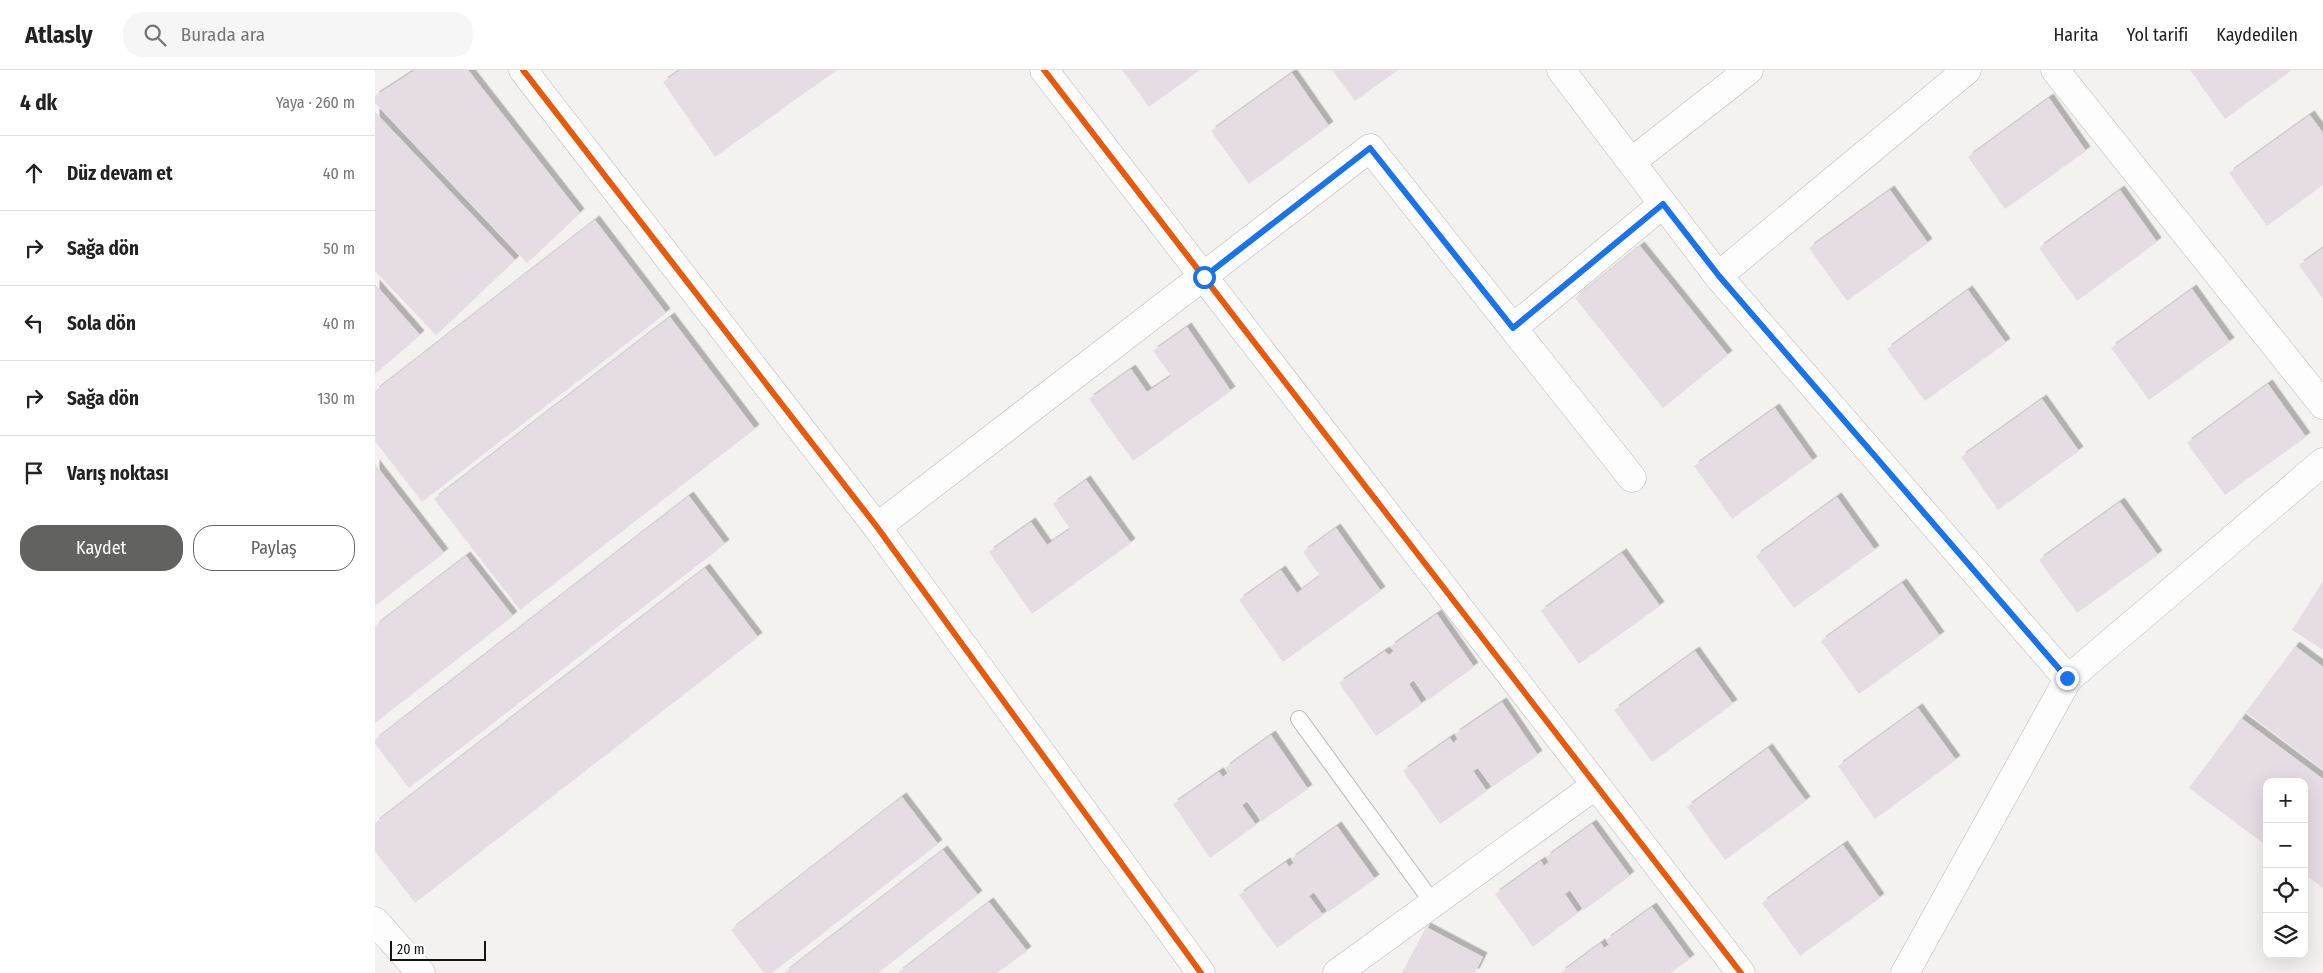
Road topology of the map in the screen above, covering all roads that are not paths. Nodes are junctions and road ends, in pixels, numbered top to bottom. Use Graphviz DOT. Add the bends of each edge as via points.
graph roads {
  1 [pos="523,70"];
  2 [pos="1044,70"];
  3 [pos="1561,70"];
  4 [pos="1749,70"];
  5 [pos="1967,70"];
  6 [pos="2055,70"];
  7 [pos="1631,162"];
  8 [pos="1663,204"];
  9 [pos="1719,276"];
  10 [pos="1204,277"];
  11 [pos="1513,328"];
  12 [pos="2323,405"];
  13 [pos="2323,462"];
  14 [pos="1632,478"];
  15 [pos="877,527"];
  16 [pos="2067,678"];
  17 [pos="1299,719"];
  18 [pos="1596,785"];
  19 [pos="1433,903"];
  20 [pos="375,921"];
  21 [pos="421,973"];
  22 [pos="1201,973"];
  23 [pos="1337,973"];
  24 [pos="1741,973"];
  25 [pos="1905,973"];
  1 -- 15 [label="street"];
  2 -- 10 [label="street"];
  3 -- 7 [label="street"];
  4 -- 7 [label="street"];
  5 -- 9 [label="street"];
  6 -- 12 [label="street"];
  7 -- 8 [label="street"];
  8 -- 9 [label="street"];
  8 -- 11 [label="street"];
  9 -- 16 [label="street"];
  10 -- 11 [label="street" via="1370,148"];
  10 -- 15 [label="street"];
  10 -- 18 [label="street"];
  11 -- 14 [label="street"];
  13 -- 16 [label="street"];
  15 -- 22 [label="street"];
  16 -- 25 [label="street"];
  17 -- 19 [label="lane"];
  18 -- 19 [label="street"];
  18 -- 24 [label="street"];
  19 -- 23 [label="street"];
  20 -- 21 [label="street"];
}
